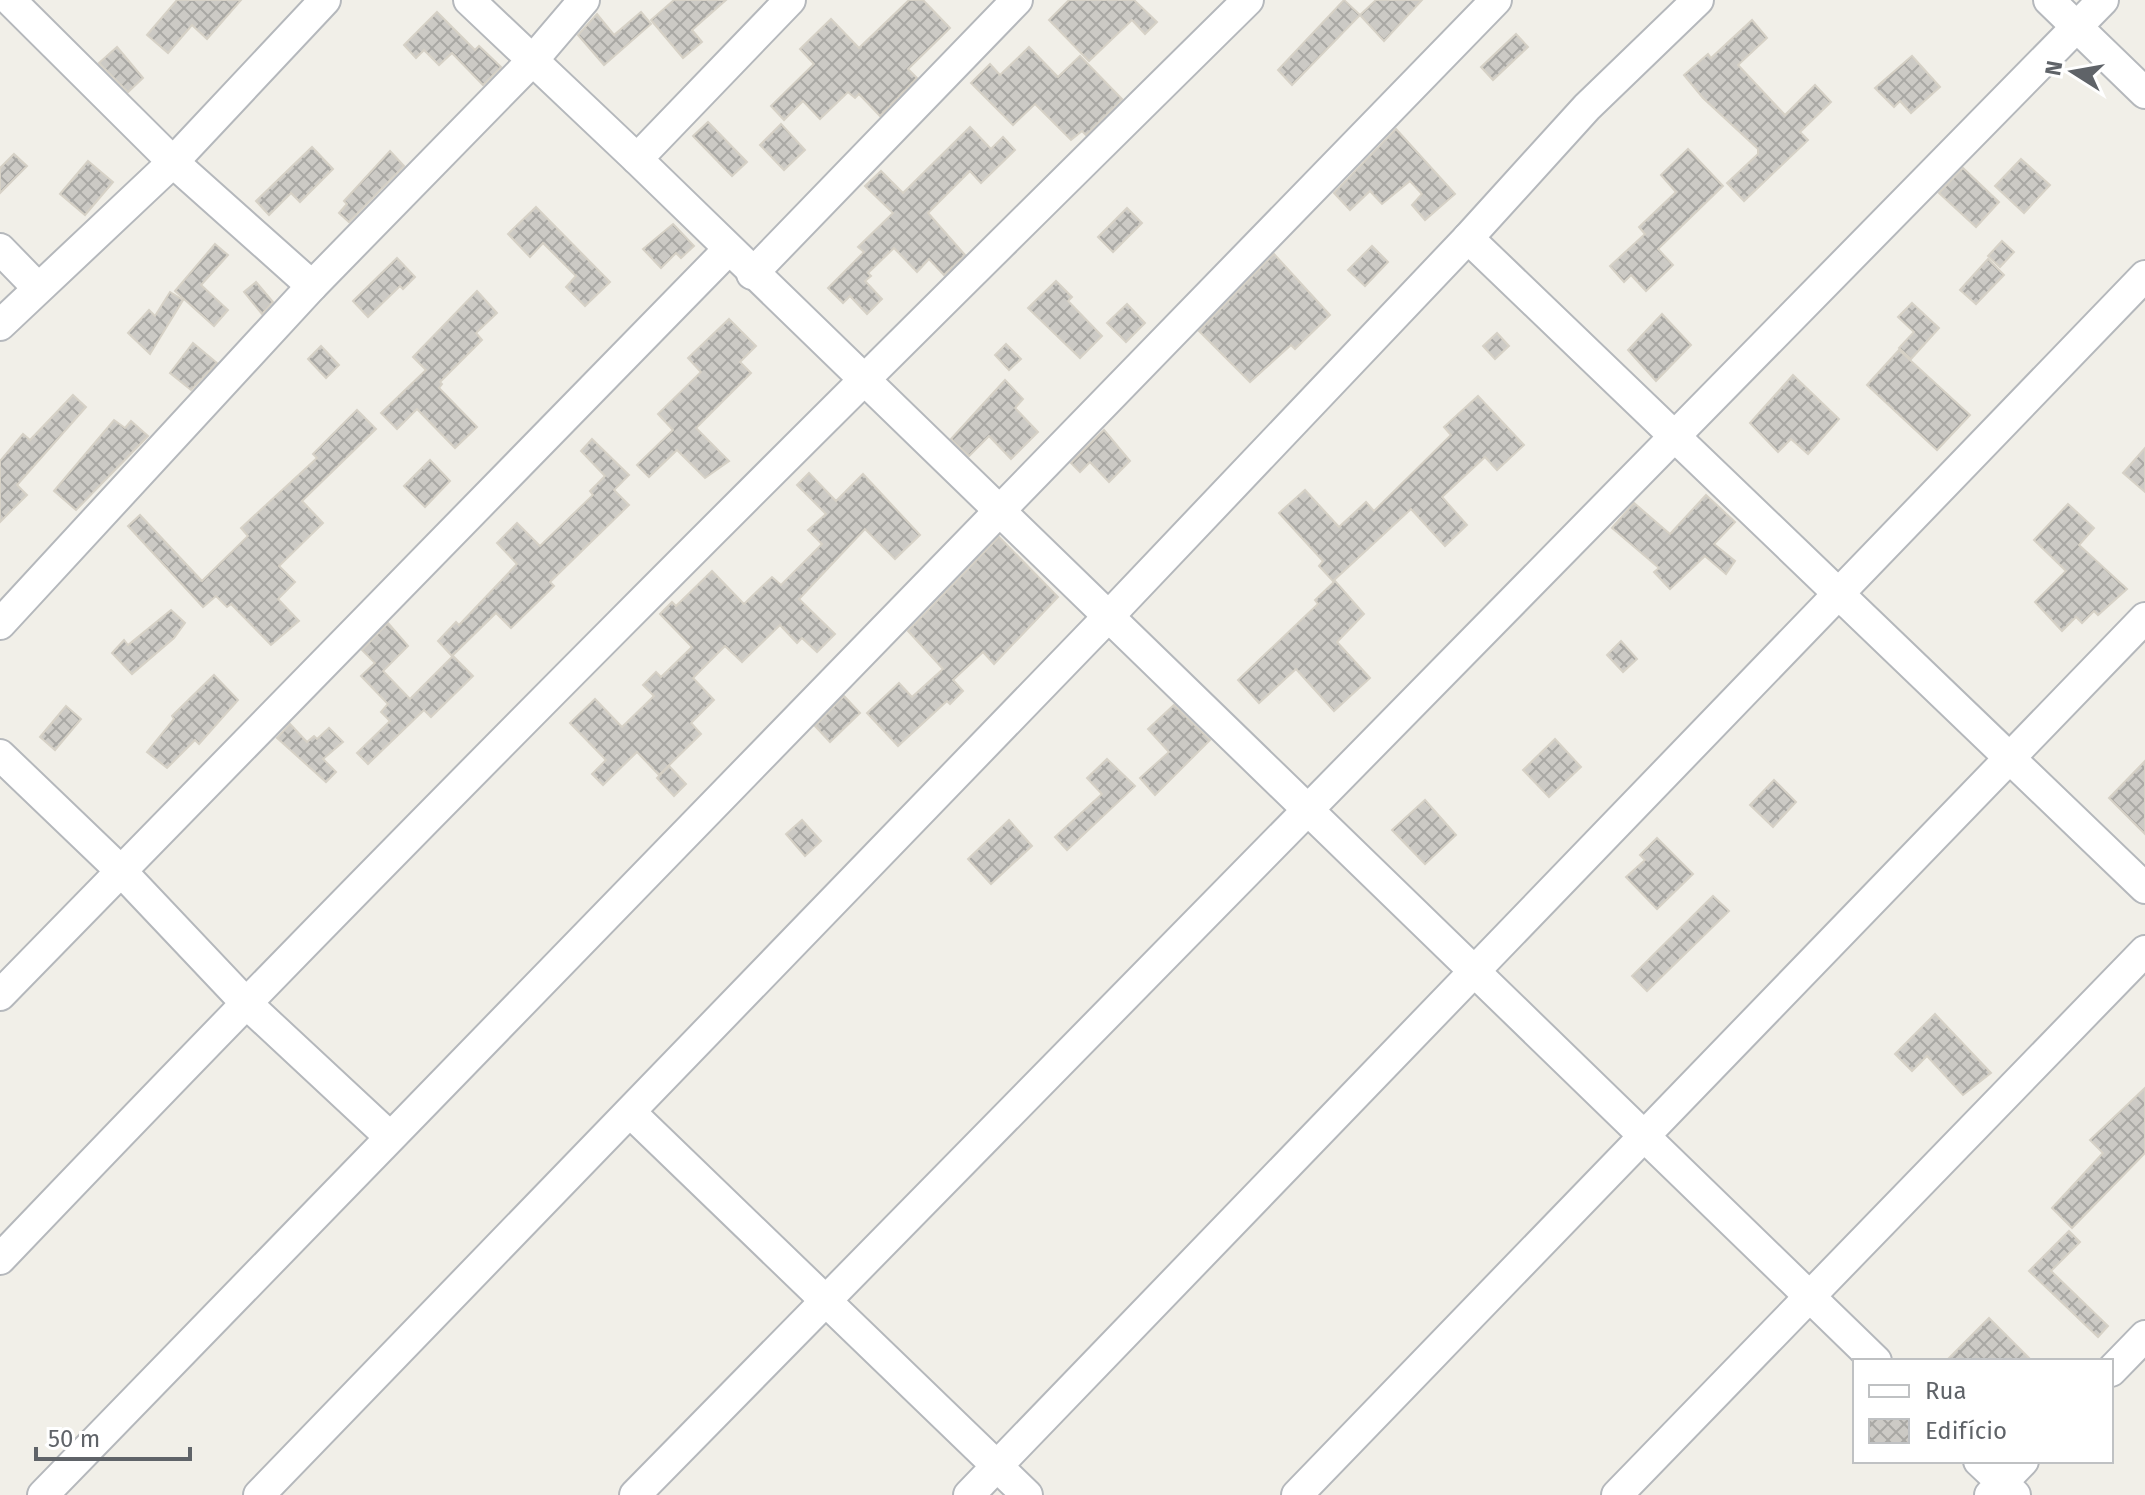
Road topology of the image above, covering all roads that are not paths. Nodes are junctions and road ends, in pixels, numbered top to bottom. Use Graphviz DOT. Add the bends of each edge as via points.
graph roads {
  1 [pos="10,0"];
  2 [pos="325,0"];
  3 [pos="469,0"];
  4 [pos="584,0"];
  5 [pos="790,0"];
  6 [pos="1017,0"];
  7 [pos="1248,0"];
  8 [pos="1496,0"];
  9 [pos="1698,0"];
  10 [pos="2049,0"];
  11 [pos="2103,0"];
  12 [pos="2077,27"];
  13 [pos="532,61"];
  14 [pos="2145,93"];
  15 [pos="637,159"];
  16 [pos="173,162"];
  17 [pos="1468,238"];
  18 [pos="0,249"];
  19 [pos="728,250"];
  20 [pos="752,274"];
  21 [pos="2145,276"];
  22 [pos="312,286"];
  23 [pos="37,287"];
  24 [pos="0,325"];
  25 [pos="863,380"];
  26 [pos="1675,436"];
  27 [pos="998,511"];
  28 [pos="1839,593"];
  29 [pos="1107,618"];
  30 [pos="2145,618"];
  31 [pos="0,624"];
  32 [pos="0,755"];
  33 [pos="2010,758"];
  34 [pos="1307,811"];
  35 [pos="121,871"];
  36 [pos="2145,888"];
  37 [pos="2145,951"];
  38 [pos="1474,972"];
  39 [pos="0,995"];
  40 [pos="245,1002"];
  41 [pos="630,1112"];
  42 [pos="1644,1136"];
  43 [pos="390,1137"];
  44 [pos="0,1259"];
  45 [pos="1810,1297"];
  46 [pos="825,1301"];
  47 [pos="2145,1336"];
  48 [pos="1874,1359"];
  49 [pos="2113,1369"];
  50 [pos="1981,1463"];
  51 [pos="2022,1463"];
  52 [pos="997,1466"];
  53 [pos="2002,1491"];
  54 [pos="43,1495"];
  55 [pos="259,1495"];
  56 [pos="635,1495"];
  57 [pos="969,1495"];
  58 [pos="1027,1495"];
  59 [pos="1297,1495"];
  60 [pos="1617,1495"];
  1 -- 16 [label="street"];
  2 -- 16 [label="street"];
  3 -- 13 [label="street"];
  4 -- 13 [label="street"];
  5 -- 15 [label="street"];
  6 -- 20 [label="street"];
  7 -- 25 [label="street"];
  8 -- 27 [label="street"];
  9 -- 17 [label="street" via="1587,107"];
  10 -- 12 [label="street"];
  11 -- 12 [label="street"];
  12 -- 14 [label="street"];
  12 -- 26 [label="street"];
  13 -- 15 [label="street"];
  13 -- 22 [label="street"];
  15 -- 19 [label="street"];
  16 -- 22 [label="street"];
  16 -- 23 [label="street"];
  17 -- 26 [label="street"];
  17 -- 29 [label="street"];
  18 -- 23 [label="street"];
  19 -- 20 [label="street"];
  19 -- 35 [label="street"];
  20 -- 25 [label="street"];
  21 -- 28 [label="street"];
  22 -- 31 [label="street"];
  23 -- 24 [label="street"];
  25 -- 27 [label="street"];
  25 -- 40 [label="street"];
  26 -- 28 [label="street"];
  26 -- 34 [label="street"];
  27 -- 29 [label="street"];
  27 -- 43 [label="street"];
  28 -- 33 [label="street"];
  28 -- 38 [label="street"];
  29 -- 34 [label="street"];
  29 -- 41 [label="street"];
  30 -- 33 [label="street"];
  32 -- 35 [label="street"];
  33 -- 36 [label="street"];
  33 -- 42 [label="street"];
  34 -- 38 [label="street"];
  34 -- 46 [label="street"];
  35 -- 39 [label="street"];
  35 -- 40 [label="street"];
  37 -- 45 [label="street"];
  38 -- 42 [label="street"];
  38 -- 52 [label="street"];
  40 -- 43 [label="street"];
  40 -- 44 [label="street"];
  41 -- 46 [label="street"];
  41 -- 55 [label="street"];
  42 -- 45 [label="street"];
  42 -- 59 [label="street"];
  43 -- 54 [label="street"];
  45 -- 48 [label="street"];
  45 -- 60 [label="street"];
  46 -- 52 [label="street"];
  46 -- 56 [label="street"];
  47 -- 49 [label="street"];
  50 -- 53 [label="street"];
  51 -- 53 [label="street"];
  52 -- 57 [label="street"];
  52 -- 58 [label="street"];
}
